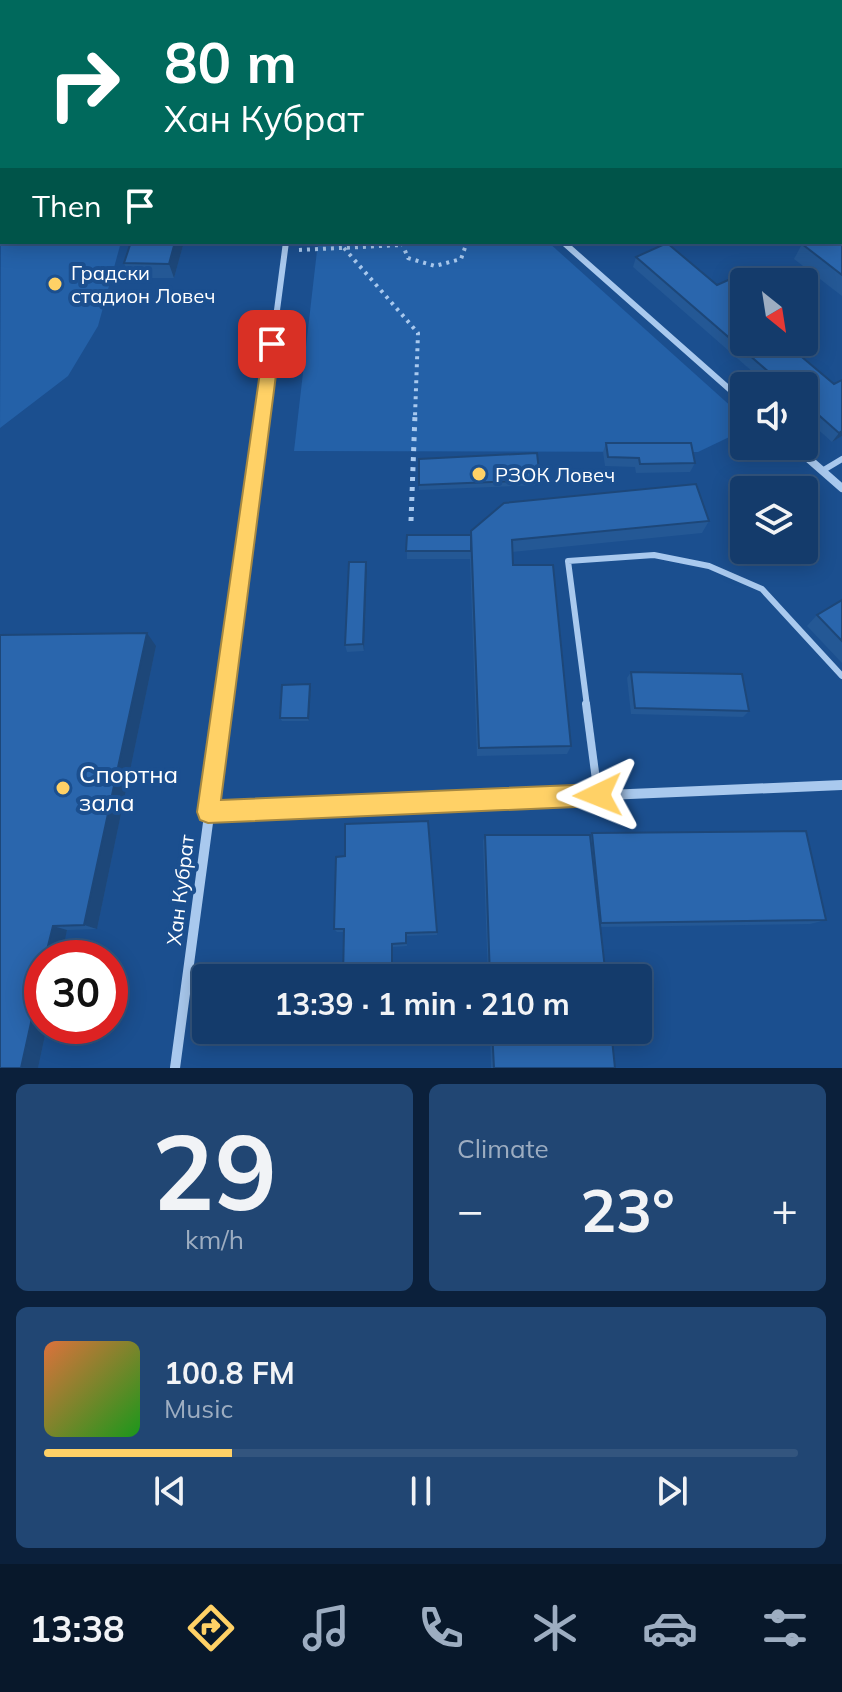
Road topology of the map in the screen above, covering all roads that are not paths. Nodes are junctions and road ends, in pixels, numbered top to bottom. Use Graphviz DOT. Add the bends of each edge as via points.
graph roads {
  1 [pos="565,244"];
  2 [pos="285,246"];
  3 [pos="730,390"];
  4 [pos="842,459"];
  5 [pos="810,460"];
  6 [pos="822,471"];
  7 [pos="842,488"];
  8 [pos="842,676"];
  9 [pos="842,785"];
  10 [pos="598,795"];
  11 [pos="208,812"];
  12 [pos="175,1068"];
  1 -- 3 [label="street"];
  2 -- 11 [label="street, Хан Кубрат"];
  4 -- 6 [label="lane"];
  5 -- 6 [label="street"];
  6 -- 7 [label="street"];
  8 -- 10 [label="lane" via="762,589 709,566 654,555 568,561"];
  9 -- 10 [label="street"];
  10 -- 11 [label="street"];
  11 -- 12 [label="street, Хан Кубрат"];
}
